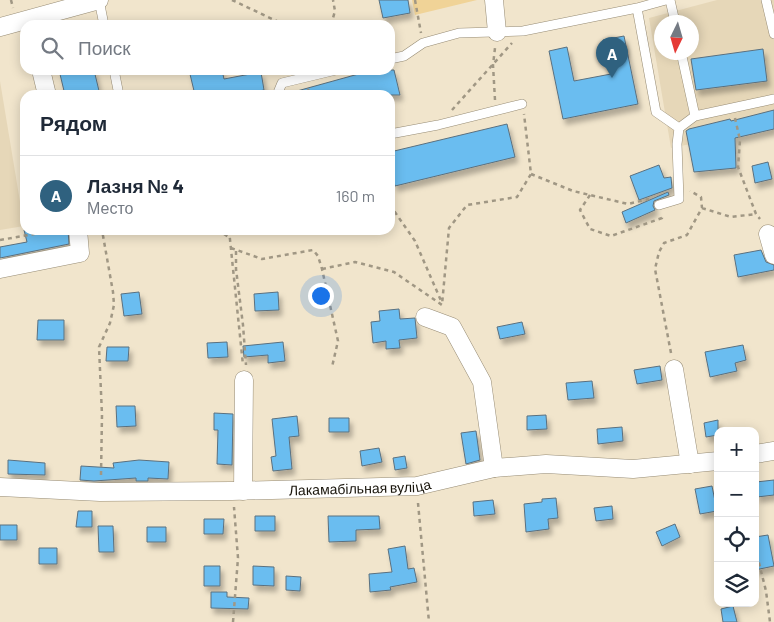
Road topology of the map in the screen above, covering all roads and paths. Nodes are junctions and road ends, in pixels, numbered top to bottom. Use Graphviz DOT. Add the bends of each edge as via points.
graph roads {
  1 [pos="99,0"];
  2 [pos="232,0"];
  3 [pos="333,0"];
  4 [pos="415,0"];
  5 [pos="494,0"];
  6 [pos="666,0"];
  7 [pos="670,0"];
  8 [pos="766,0"];
  9 [pos="637,8"];
  10 [pos="673,15"];
  11 [pos="35,20"];
  12 [pos="103,20"];
  13 [pos="274,20"];
  14 [pos="332,20"];
  15 [pos="20,24"];
  16 [pos="0,27"];
  17 [pos="523,31"];
  18 [pos="497,32"];
  19 [pos="774,34"];
  20 [pos="423,43"];
  21 [pos="395,58"];
  22 [pos="683,60"];
  23 [pos="493,64"];
  24 [pos="42,75"];
  25 [pos="115,75"];
  26 [pos="315,75"];
  27 [pos="46,90"];
  28 [pos="118,90"];
  29 [pos="279,90"];
  30 [pos="774,99"];
  31 [pos="522,104"];
  32 [pos="733,109"];
  33 [pos="496,111"];
  34 [pos="695,116"];
  35 [pos="438,125"];
  36 [pos="679,128"];
  37 [pos="395,133"];
  38 [pos="531,174"];
  39 [pos="678,185"];
  40 [pos="590,195"];
  41 [pos="659,205"];
  42 [pos="702,208"];
  43 [pos="395,212"];
  44 [pos="756,214"];
  45 [pos="768,234"];
  46 [pos="29,235"];
  47 [pos="78,235"];
  48 [pos="103,235"];
  49 [pos="226,235"];
  50 [pos="230,237"];
  51 [pos="0,240"];
  52 [pos="230,248"];
  53 [pos="236,250"];
  54 [pos="774,255"];
  55 [pos="322,268"];
  56 [pos="0,269"];
  57 [pos="442,304"];
  58 [pos="425,317"];
  59 [pos="452,327"];
  60 [pos="332,367"];
  61 [pos="674,369"];
  62 [pos="244,380"];
  63 [pos="774,451"];
  64 [pos="759,453"];
  65 [pos="714,461"];
  66 [pos="690,464"];
  67 [pos="494,468"];
  68 [pos="417,486"];
  69 [pos="0,487"];
  70 [pos="238,491"];
  71 [pos="100,492"];
  72 [pos="759,562"];
  73 [pos="233,622"];
  74 [pos="429,622"];
  75 [pos="770,622"];
  1 -- 11 [label="street"];
  1 -- 12 [label="lane"];
  2 -- 13 [label="path"];
  3 -- 14 [label="path"];
  4 -- 20 [label="path"];
  5 -- 18 [label="street"];
  6 -- 9 [label="lane"];
  7 -- 10 [label="lane"];
  8 -- 19 [label="lane"];
  9 -- 17 [label="lane"];
  9 -- 36 [label="lane" via="656,112"];
  15 -- 16 [label="street"];
  17 -- 18 [label="lane"];
  17 -- 23 [label="path"];
  18 -- 20 [label="lane" via="459,33"];
  18 -- 23 [label="path"];
  20 -- 21 [label="lane" via="404,56"];
  22 -- 34 [label="lane"];
  23 -- 33 [label="path"];
  23 -- 35 [label="path"];
  24 -- 27 [label="street"];
  25 -- 28 [label="lane"];
  26 -- 29 [label="lane" via="282,83"];
  30 -- 32 [label="lane"];
  31 -- 33 [label="lane"];
  31 -- 38 [label="path"];
  32 -- 34 [label="lane"];
  32 -- 44 [label="path" via="740,140 738,167"];
  33 -- 35 [label="lane"];
  34 -- 36 [label="lane"];
  35 -- 37 [label="lane"];
  36 -- 39 [label="lane"];
  38 -- 40 [label="path"];
  38 -- 57 [label="path" via="517,197 466,205 449,228"];
  39 -- 41 [label="lane" via="679,199"];
  39 -- 42 [label="path" via="701,197"];
  40 -- 41 [label="path" via="628,204 656,197"];
  40 -- 41 [label="path" via="580,210 590,229 611,236 662,218"];
  42 -- 44 [label="path" via="731,217"];
  42 -- 61 [label="path" via="687,235 664,243 655,269"];
  43 -- 57 [label="path" via="415,241"];
  44 -- 45 [label="path" via="765,224"];
  45 -- 54 [label="street"];
  46 -- 51 [label="path"];
  47 -- 56 [label="street" via="80,253"];
  48 -- 71 [label="path" via="114,305 99,347 102,415"];
  49 -- 50 [label="path"];
  50 -- 52 [label="path"];
  52 -- 53 [label="path"];
  52 -- 62 [label="path"];
  53 -- 55 [label="path" via="262,259 313,250"];
  53 -- 62 [label="path" via="247,376"];
  55 -- 57 [label="path" via="355,262 394,272"];
  55 -- 60 [label="path" via="338,341"];
  57 -- 59 [label="path"];
  58 -- 59 [label="street"];
  59 -- 67 [label="street" via="482,382"];
  61 -- 66 [label="street"];
  62 -- 70 [label="street"];
  63 -- 64 [label="street"];
  65 -- 66 [label="street, Лакамабільная вуліца"];
  66 -- 67 [label="street, Лакамабільная вуліца" via="633,469 546,464"];
  67 -- 68 [label="street, Лакамабільная вуліца"];
  68 -- 70 [label="street, Лакамабільная вуліца"];
  68 -- 74 [label="path"];
  69 -- 71 [label="street, Лакамабільная вуліца"];
  70 -- 71 [label="street, Лакамабільная вуліца"];
  70 -- 73 [label="path" via="238,558"];
  72 -- 75 [label="path"];
}
